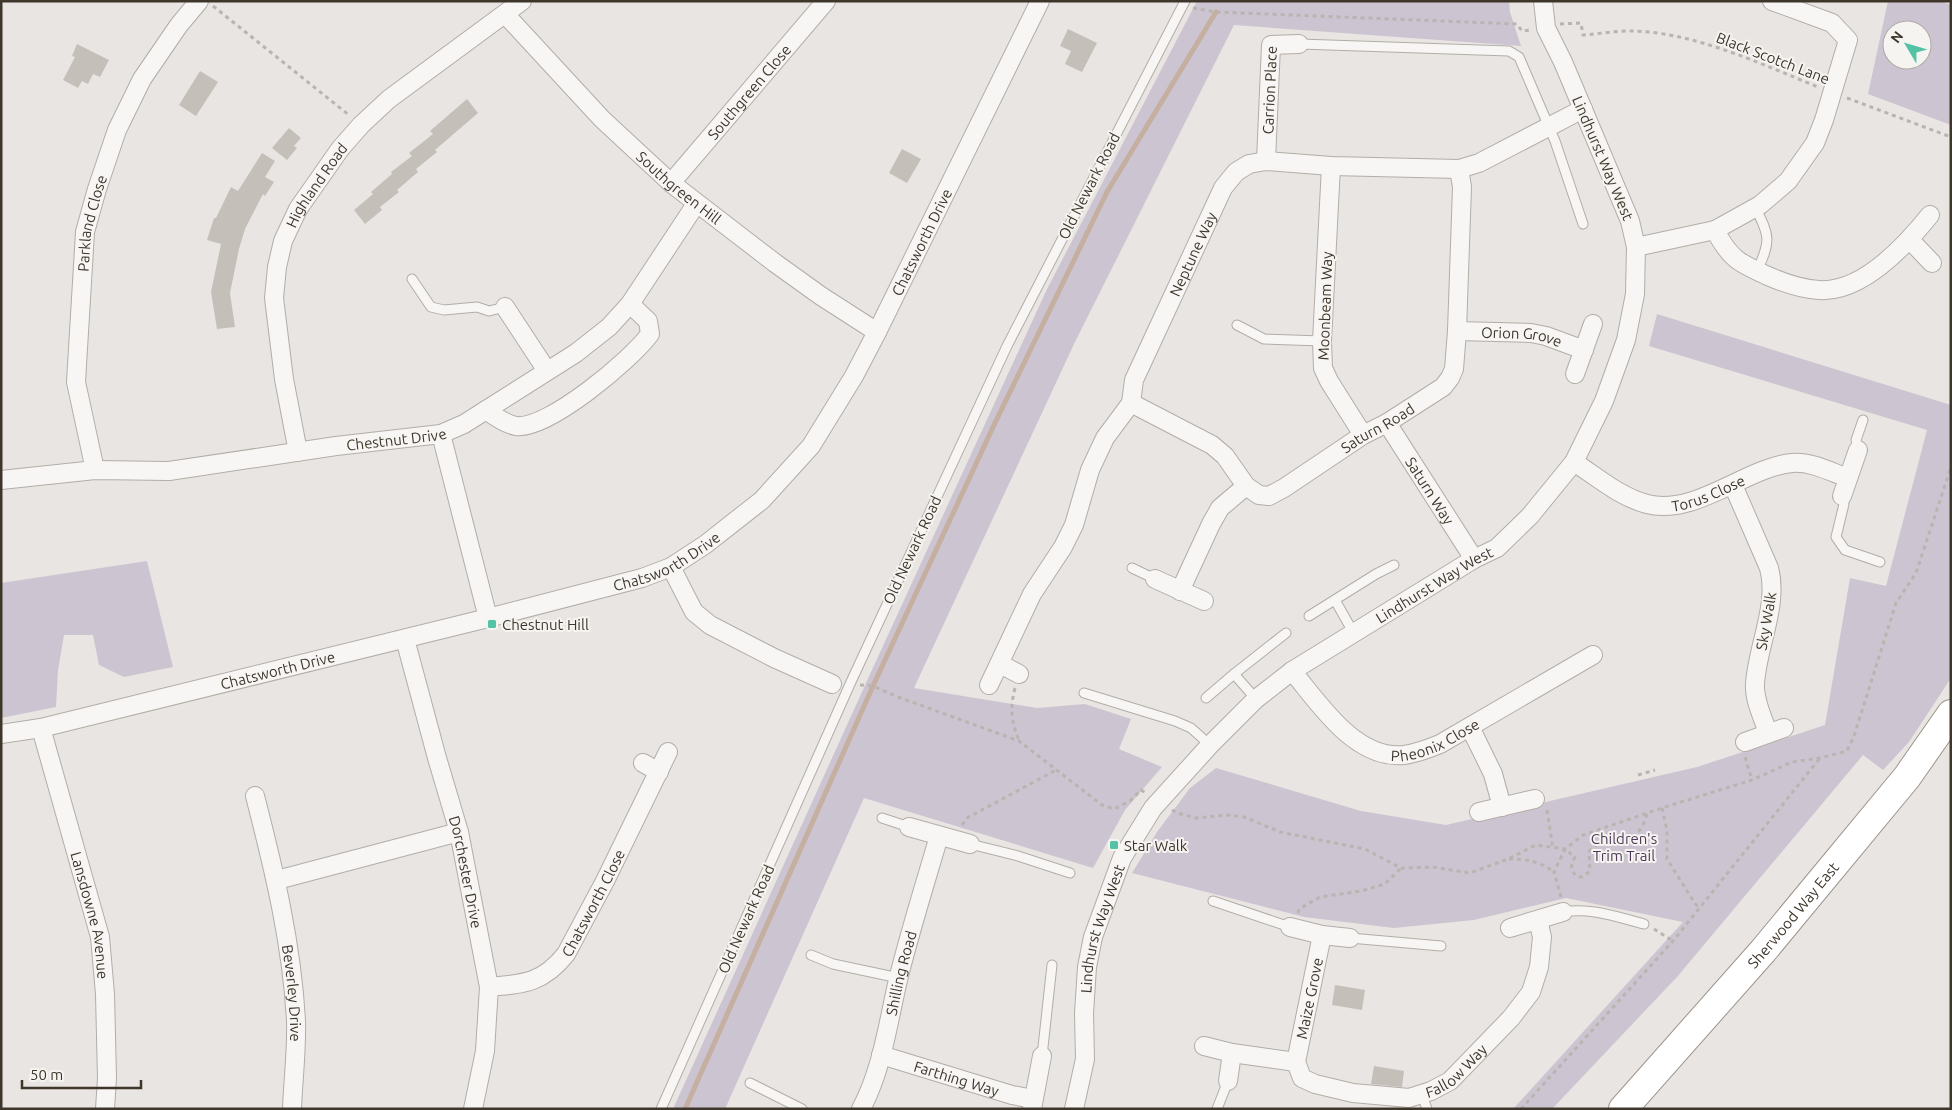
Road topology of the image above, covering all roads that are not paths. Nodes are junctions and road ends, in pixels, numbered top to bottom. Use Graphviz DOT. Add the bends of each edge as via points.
graph roads {
  1 [pos="199,1"];
  2 [pos="522,1"];
  3 [pos="826,1"];
  4 [pos="1040,1"];
  5 [pos="1543,1"];
  6 [pos="1772,1"];
  7 [pos="1183,4"];
  8 [pos="506,14"];
  9 [pos="1299,44"];
  10 [pos="1583,109"];
  11 [pos="1548,128"];
  12 [pos="1266,161"];
  13 [pos="1331,166"];
  14 [pos="1459,169"];
  15 [pos="671,183"];
  16 [pos="696,204"];
  17 [pos="1755,207"];
  18 [pos="1930,215"];
  19 [pos="1583,224"];
  20 [pos="1715,230"];
  21 [pos="1910,240"];
  22 [pos="1636,248"];
  23 [pos="1932,263"];
  24 [pos="1757,271"];
  25 [pos="412,279"];
  26 [pos="630,304"];
  27 [pos="505,307"];
  28 [pos="1593,324"];
  29 [pos="1237,325"];
  30 [pos="1457,331"];
  31 [pos="877,332"];
  32 [pos="1322,341"];
  33 [pos="1584,350"];
  34 [pos="547,371"];
  35 [pos="1575,374"];
  36 [pos="1131,403"];
  37 [pos="486,410"];
  38 [pos="1863,420"];
  39 [pos="1387,422"];
  40 [pos="441,434"];
  41 [pos="1363,435"];
  42 [pos="1858,450"];
  43 [pos="298,452"];
  44 [pos="1574,462"];
  45 [pos="95,470"];
  46 [pos="1848,478"];
  47 [pos="1,480"];
  48 [pos="1733,485"];
  49 [pos="1246,486"];
  50 [pos="1842,496"];
  51 [pos="1474,559"];
  52 [pos="1880,562"];
  53 [pos="1394,565"];
  54 [pos="671,567"];
  55 [pos="1132,568"];
  56 [pos="1155,579"];
  57 [pos="1180,591"];
  58 [pos="1335,600"];
  59 [pos="1204,601"];
  60 [pos="1309,616"];
  61 [pos="488,618"];
  62 [pos="1353,632"];
  63 [pos="1286,633"];
  64 [pos="405,639"];
  65 [pos="1593,655"];
  66 [pos="1000,664"];
  67 [pos="1292,671"];
  68 [pos="1019,674"];
  69 [pos="1234,674"];
  70 [pos="832,684"];
  71 [pos="989,685"];
  72 [pos="1084,693"];
  73 [pos="1206,698"];
  74 [pos="1256,699"];
  75 [pos="1951,714"];
  76 [pos="1470,727"];
  77 [pos="40,728"];
  78 [pos="1,734"];
  79 [pos="1210,745"];
  80 [pos="1745,747"];
  81 [pos="668,752"];
  82 [pos="642,763"];
  83 [pos="659,772"];
  84 [pos="256,796"];
  85 [pos="1541,802"];
  86 [pos="1502,807"];
  87 [pos="1479,812"];
  88 [pos="882,818"];
  89 [pos="909,827"];
  90 [pos="459,832"];
  91 [pos="955,840"];
  92 [pos="1070,873"];
  93 [pos="277,880"];
  94 [pos="1213,901"];
  95 [pos="1563,912"];
  96 [pos="1538,920"];
  97 [pos="1644,924"];
  98 [pos="1290,927"];
  99 [pos="1510,928"];
  100 [pos="1322,935"];
  101 [pos="1350,938"];
  102 [pos="1441,946"];
  103 [pos="811,955"];
  104 [pos="1052,965"];
  105 [pos="899,978"];
  106 [pos="489,986"];
  107 [pos="1204,1046"];
  108 [pos="1232,1053"];
  109 [pos="881,1055"];
  110 [pos="1042,1056"];
  111 [pos="1296,1062"];
  112 [pos="1228,1081"];
  113 [pos="750,1083"];
  114 [pos="1352,1101"];
  115 [pos="1424,1102"];
  116 [pos="1032,1104"];
  117 [pos="105,1109"];
  118 [pos="292,1109"];
  119 [pos="473,1109"];
  120 [pos="662,1109"];
  121 [pos="802,1109"];
  122 [pos="861,1109"];
  123 [pos="1074,1109"];
  124 [pos="1217,1109"];
  125 [pos="1624,1109"];
  1 -- 45 [label="street, Parkland Close" via="142,79 117,130 85,232 76,382"];
  2 -- 8 [label="street, Highland Road"];
  3 -- 15 [label="street, Southgreen Close"];
  4 -- 31 [label="street, Chatsworth Drive"];
  5 -- 10 [label="street, Lindhurst Way West" via="1546,28"];
  6 -- 17 [label="street" via="1832,23 1848,40 1814,143 1788,181"];
  7 -- 120 [label="lane, Old Newark Road" via="1007,346 850,684"];
  8 -- 15 [label="street, Southgreen Hill" via="602,119"];
  8 -- 43 [label="street, Highland Road" via="389,98 340,149 298,209 283,241 276,267 274,298 284,380"];
  9 -- 11 [label="lane" via="1509,51 1519,57"];
  9 -- 12 [label="street, Carrion Place" via="1271,45"];
  10 -- 11 [label="street, Neptune Way"];
  10 -- 22 [label="street, Lindhurst Way West" via="1630,221"];
  11 -- 14 [label="street, Neptune Way" via="1479,163"];
  11 -- 19 [label="lane"];
  12 -- 13 [label="street, Neptune Way"];
  12 -- 36 [label="street, Neptune Way" via="1250,164 1236,172 1223,188 1134,380"];
  13 -- 14 [label="street, Neptune Way"];
  13 -- 32 [label="street, Moonbeam Way"];
  14 -- 30 [label="street, Saturn Road" via="1462,187"];
  15 -- 16 [label="street, Southgreen Hill"];
  16 -- 26 [label="street, Chestnut Drive"];
  16 -- 31 [label="street, Southgreen Hill" via="821,296"];
  17 -- 20 [label="street"];
  17 -- 24 [label="lane" via="1768,238"];
  18 -- 21 [label="street"];
  20 -- 22 [label="street"];
  20 -- 24 [label="street" via="1733,257"];
  21 -- 23 [label="street"];
  21 -- 24 [label="street" via="1847,287 1822,291 1803,288"];
  22 -- 44 [label="street, Lindhurst Way West" via="1635,294 1626,340 1604,401"];
  25 -- 27 [label="lane" via="432,307 444,310"];
  26 -- 34 [label="street, Chestnut Drive" via="576,354"];
  26 -- 37 [label="street" via="648,321 650,334 616,370 587,392 531,424 517,426"];
  27 -- 34 [label="street"];
  28 -- 33 [label="street, Orion Grove"];
  29 -- 32 [label="lane" via="1264,339"];
  30 -- 33 [label="street, Orion Grove" via="1531,333"];
  30 -- 39 [label="street, Saturn Road" via="1454,369 1450,378 1443,387"];
  31 -- 54 [label="street, Chatsworth Drive" via="811,446 788,473 755,505"];
  32 -- 41 [label="street, Moonbeam Way" via="1323,368"];
  33 -- 35 [label="street, Orion Grove"];
  34 -- 37 [label="street, Chestnut Drive"];
  36 -- 49 [label="street" via="1212,446 1225,456"];
  36 -- 66 [label="street, Neptune Way" via="1105,438 1090,470 1070,532 1032,594"];
  37 -- 40 [label="street, Chestnut Drive"];
  38 -- 42 [label="lane" via="1856,440"];
  39 -- 41 [label="street, Saturn Road"];
  39 -- 51 [label="street, Saturn Way"];
  40 -- 43 [label="street, Chestnut Drive"];
  40 -- 61 [label="street"];
  41 -- 49 [label="street, Saturn Road" via="1269,496 1259,495"];
  42 -- 46 [label="street"];
  43 -- 45 [label="street, Chestnut Drive" via="169,472"];
  44 -- 48 [label="street, Torus Close" via="1626,495 1663,507 1683,504"];
  44 -- 51 [label="street, Lindhurst Way West" via="1530,516 1497,548"];
  45 -- 47 [label="street, Chestnut Drive"];
  46 -- 48 [label="street, Torus Close" via="1813,465 1794,462 1776,466"];
  46 -- 50 [label="street"];
  48 -- 80 [label="street, Sky Walk" via="1772,580 1755,686 1758,703 1776,731"];
  49 -- 57 [label="street" via="1220,508"];
  50 -- 52 [label="lane" via="1844,504 1836,537 1845,550"];
  51 -- 62 [label="street, Lindhurst Way West"];
  53 -- 58 [label="lane"];
  54 -- 61 [label="street, Chatsworth Drive" via="642,578"];
  54 -- 70 [label="street" via="694,612 710,625"];
  55 -- 56 [label="lane"];
  56 -- 57 [label="street"];
  57 -- 59 [label="street"];
  58 -- 60 [label="lane"];
  58 -- 62 [label="lane"];
  61 -- 64 [label="street, Chatsworth Drive"];
  62 -- 67 [label="street, Lindhurst Way West"];
  63 -- 69 [label="lane"];
  64 -- 77 [label="street, Chatsworth Drive"];
  64 -- 90 [label="street, Dorchester Drive"];
  65 -- 76 [label="street, Pheonix Close"];
  66 -- 68 [label="street"];
  66 -- 71 [label="street, Neptune Way"];
  67 -- 74 [label="street, Lindhurst Way West"];
  67 -- 76 [label="street, Pheonix Close" via="1353,739 1388,754 1421,752"];
  69 -- 73 [label="lane"];
  69 -- 74 [label="lane"];
  72 -- 79 [label="lane" via="1175,720 1191,728"];
  74 -- 79 [label="street, Lindhurst Way West"];
  75 -- 125 [label="highway, Sherwood Way East" via="1895,792 1763,951"];
  76 -- 86 [label="street" via="1494,774"];
  77 -- 78 [label="street, Chatsworth Drive"];
  77 -- 117 [label="street, Lansdowne Avenue" via="100,937 105,994"];
  79 -- 123 [label="street, Lindhurst Way West" via="1159,801 1122,858 1100,914 1087,976 1085,1059"];
  81 -- 83 [label="street, Chatsworth Close"];
  82 -- 83 [label="street"];
  83 -- 106 [label="street, Chatsworth Close" via="566,954 540,978"];
  84 -- 93 [label="street, Beverley Drive"];
  85 -- 86 [label="street"];
  86 -- 87 [label="street"];
  88 -- 89 [label="lane"];
  89 -- 91 [label="street"];
  90 -- 93 [label="street"];
  90 -- 106 [label="street, Dorchester Drive"];
  91 -- 92 [label="lane"];
  91 -- 105 [label="street, Shilling Road"];
  93 -- 118 [label="street, Beverley Drive" via="287,934 296,1022"];
  94 -- 98 [label="lane"];
  95 -- 96 [label="street"];
  95 -- 97 [label="lane" via="1578,909 1600,912"];
  96 -- 99 [label="street"];
  96 -- 115 [label="street, Fallow Way" via="1542,937 1540,960 1531,992 1511,1018 1450,1081"];
  98 -- 100 [label="street"];
  100 -- 101 [label="street"];
  100 -- 111 [label="street, Maize Grove"];
  101 -- 102 [label="lane"];
  103 -- 105 [label="lane" via="833,964"];
  104 -- 110 [label="lane"];
  105 -- 109 [label="street, Shilling Road"];
  106 -- 119 [label="street, Dorchester Drive" via="485,1051"];
  107 -- 108 [label="street"];
  108 -- 111 [label="street"];
  108 -- 112 [label="street"];
  109 -- 116 [label="street, Farthing Way"];
  109 -- 122 [label="street, Shilling Road"];
  110 -- 116 [label="street"];
  111 -- 114 [label="street, Fallow Way" via="1302,1078"];
  112 -- 124 [label="lane"];
  113 -- 121 [label="lane"];
  114 -- 115 [label="street, Fallow Way" via="1409,1098"];
}
